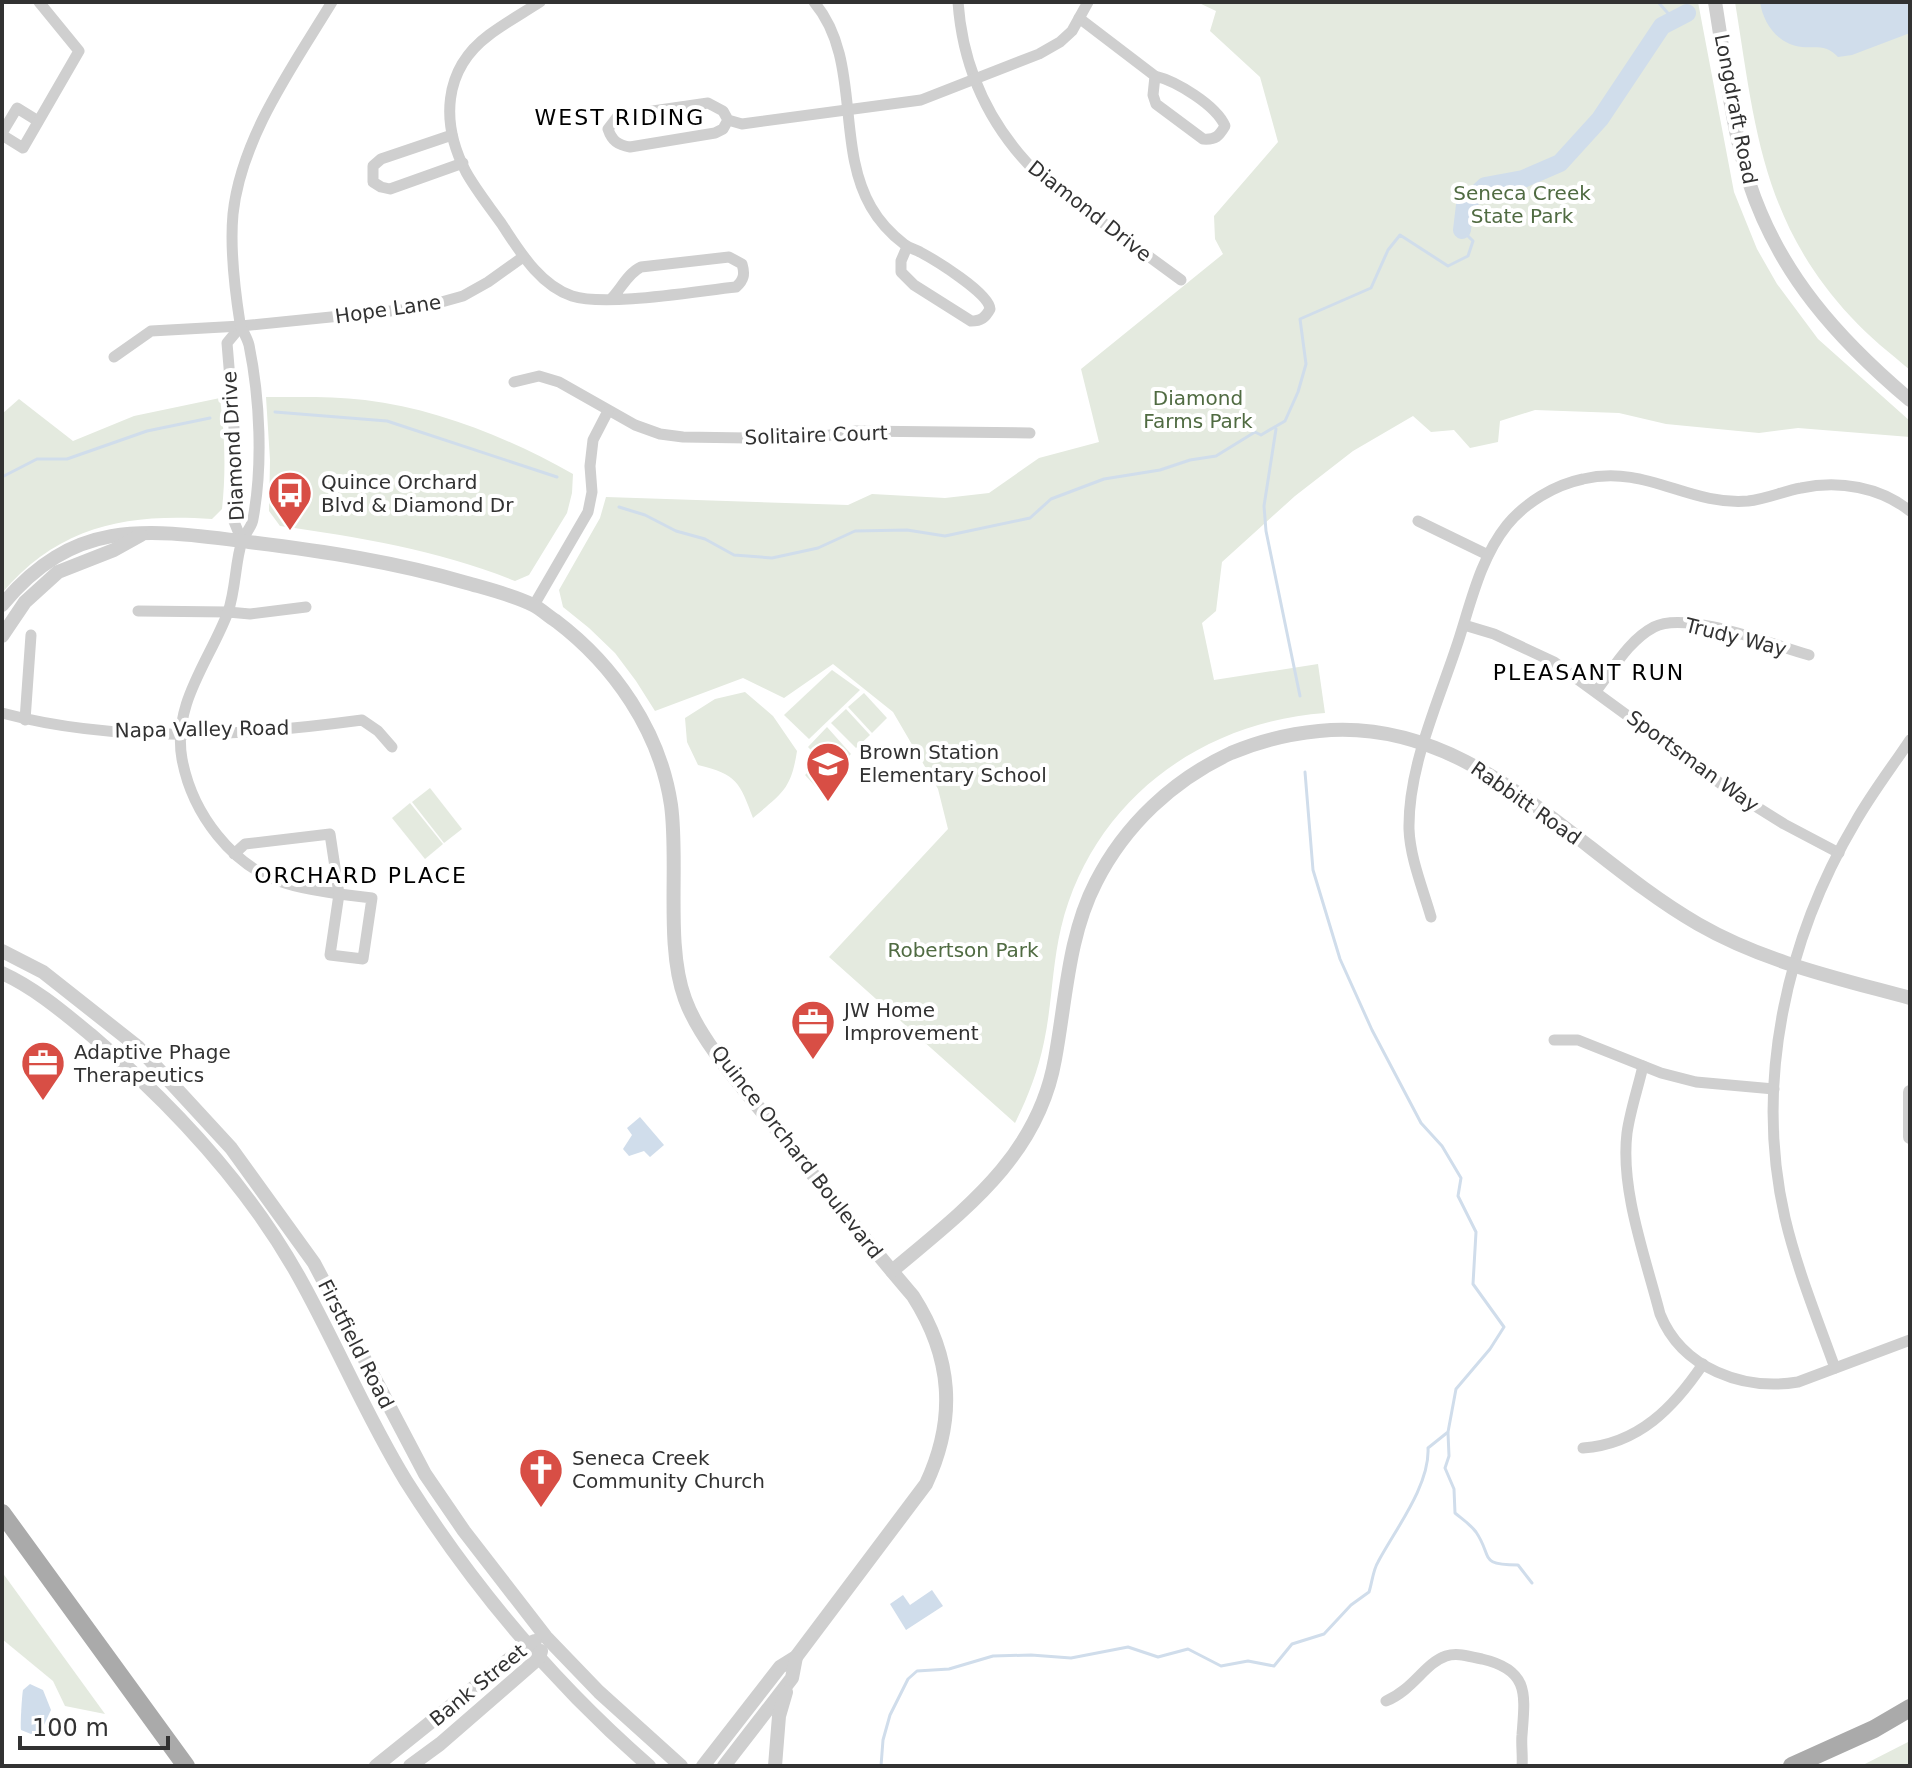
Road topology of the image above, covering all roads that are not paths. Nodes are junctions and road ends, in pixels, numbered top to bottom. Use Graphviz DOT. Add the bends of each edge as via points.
graph roads {
  1 [pos="39,2"];
  2 [pos="332,2"];
  3 [pos="540,2"];
  4 [pos="814,2"];
  5 [pos="958,2"];
  6 [pos="1088,2"];
  7 [pos="1715,2"];
  8 [pos="1079,18"];
  9 [pos="1155,76"];
  10 [pos="974,80"];
  11 [pos="847,111"];
  12 [pos="728,120"];
  13 [pos="38,121"];
  14 [pos="2,134"];
  15 [pos="452,135"];
  16 [pos="463,163"];
  17 [pos="907,247"];
  18 [pos="523,257"];
  19 [pos="1181,280"];
  20 [pos="611,299"];
  21 [pos="241,326"];
  22 [pos="114,357"];
  23 [pos="514,382"];
  24 [pos="1910,400"];
  25 [pos="608,411"];
  26 [pos="1030,433"];
  27 [pos="1910,511"];
  28 [pos="1418,521"];
  29 [pos="144,532"];
  30 [pos="242,541"];
  31 [pos="1488,555"];
  32 [pos="2,605"];
  33 [pos="534,605"];
  34 [pos="306,607"];
  35 [pos="138,611"];
  36 [pos="228,612"];
  37 [pos="1464,625"];
  38 [pos="31,635"];
  39 [pos="2,636"];
  40 [pos="1809,655"];
  41 [pos="1596,691"];
  42 [pos="2,713"];
  43 [pos="25,720"];
  44 [pos="181,733"];
  45 [pos="1910,740"];
  46 [pos="1425,743"];
  47 [pos="392,747"];
  48 [pos="1839,853"];
  49 [pos="234,854"];
  50 [pos="339,894"];
  51 [pos="1431,917"];
  52 [pos="2,951"];
  53 [pos="1795,967"];
  54 [pos="2,973"];
  55 [pos="1910,998"];
  56 [pos="1554,1040"];
  57 [pos="1643,1066"];
  58 [pos="1774,1089"];
  59 [pos="1910,1092"];
  60 [pos="1910,1137"];
  61 [pos="892,1271"];
  62 [pos="1910,1340"];
  63 [pos="1703,1364"];
  64 [pos="1835,1368"];
  65 [pos="1583,1448"];
  66 [pos="2,1513"];
  67 [pos="546,1637"];
  68 [pos="528,1644"];
  69 [pos="796,1657"];
  70 [pos="539,1658"];
  71 [pos="792,1678"];
  72 [pos="1386,1701"];
  73 [pos="1910,1708"];
  74 [pos="186,1766"];
  75 [pos="376,1766"];
  76 [pos="410,1766"];
  77 [pos="649,1766"];
  78 [pos="681,1766"];
  79 [pos="703,1766"];
  80 [pos="724,1766"];
  81 [pos="775,1766"];
  82 [pos="1522,1766"];
  83 [pos="1792,1766"];
  1 -- 13 [label="street" via="79,51"];
  2 -- 21 [label="street, Diamond Drive" via="253,140 242,171 233,214"];
  3 -- 15 [label="street" via="487,37 465,59 449,100"];
  4 -- 11 [label="street" via="832,31"];
  5 -- 10 [label="street, Diamond Drive" via="960,33"];
  6 -- 8 [label="street"];
  7 -- 24 [label="street, Longdraft Road" via="1741,153 1764,221 1790,273 1826,321"];
  8 -- 9 [label="street"];
  8 -- 10 [label="street" via="1060,42"];
  9 -- 9 [label="street" via="1169,79 1213,109 1225,126 1220,136 1203,139 1156,104"];
  10 -- 11 [label="street" via="921,100"];
  10 -- 19 [label="street, Diamond Drive" via="1000,130 1043,179"];
  11 -- 12 [label="street" via="742,124"];
  11 -- 17 [label="street" via="862,191 888,231"];
  12 -- 12 [label="street" via="708,103 618,116 608,129 612,139 630,147 715,133"];
  13 -- 14 [label="street" via="17,108"];
  13 -- 14 [label="street" via="23,148"];
  15 -- 16 [label="street"];
  15 -- 16 [label="street" via="381,159 373,166 373,182 390,189"];
  16 -- 18 [label="street"];
  17 -- 17 [label="street" via="986,298 990,309 985,316 971,321 914,285 901,272"];
  18 -- 20 [label="street" via="568,295"];
  18 -- 21 [label="street, Hope Lane" via="463,296 420,308"];
  20 -- 20 [label="street" via="736,287 744,272 742,264 729,257 641,267"];
  21 -- 22 [label="street, Hope Lane" via="151,331"];
  21 -- 30 [label="street, Diamond Drive" via="248,342 259,431 253,523"];
  21 -- 30 [label="street, Diamond Drive" via="227,343 236,452 233,519"];
  23 -- 25 [label="street, Solitaire Court" via="539,376 559,382"];
  25 -- 26 [label="street, Solitaire Court" via="660,434 683,437 805,439 856,431"];
  25 -- 33 [label="street" via="593,440 588,512"];
  27 -- 31 [label="street" via="1880,493 1848,485 1804,487 1750,501 1693,495 1622,475 1584,478 1520,510"];
  28 -- 31 [label="street"];
  29 -- 30 [label="street, Quince Orchard Boulevard"];
  29 -- 32 [label="street, Quince Orchard Boulevard" via="110,534 50,559"];
  29 -- 39 [label="street" via="58,572 25,602"];
  30 -- 33 [label="street, Quince Orchard Boulevard" via="425,571"];
  30 -- 36 [label="street"];
  31 -- 37 [label="street"];
  33 -- 61 [label="street, Quince Orchard Boulevard" via="611,672 648,732 671,803 677,964 690,1011 736,1079"];
  34 -- 36 [label="street"];
  35 -- 36 [label="street"];
  36 -- 44 [label="street" via="191,687"];
  37 -- 41 [label="street, Sportsman Way" via="1533,650"];
  37 -- 46 [label="street"];
  38 -- 43 [label="street"];
  40 -- 41 [label="street, Trudy Way" via="1696,622 1670,622 1642,635"];
  41 -- 48 [label="street, Sportsman Way" via="1728,789"];
  42 -- 43 [label="street, Napa Valley Road"];
  43 -- 44 [label="street, Napa Valley Road" via="88,730"];
  44 -- 47 [label="street, Napa Valley Road" via="273,732 362,720"];
  44 -- 49 [label="street" via="182,760 195,799"];
  45 -- 48 [label="street"];
  46 -- 51 [label="street" via="1409,830"];
  46 -- 53 [label="street, Rabbitt Road" via="1486,771 1698,924"];
  46 -- 61 [label="street, Rabbitt Road" via="1358,730 1292,734 1213,761 1142,816 1111,855 1083,913 1055,1064 1026,1136 980,1196"];
  48 -- 53 [label="street" via="1811,914"];
  49 -- 50 [label="street" via="283,883"];
  49 -- 50 [label="street" via="245,844 330,834"];
  50 -- 50 [label="street" via="330,955 363,959 372,898"];
  52 -- 67 [label="street, Firstfield Road" via="54,980 138,1047 231,1148 314,1263 431,1485"];
  53 -- 55 [label="street, Rabbitt Road"];
  53 -- 58 [label="street" via="1781,1021"];
  54 -- 68 [label="street, Firstfield Road" via="46,998 127,1066 242,1191 300,1278 363,1407 408,1484 464,1567"];
  56 -- 57 [label="street" via="1578,1040"];
  57 -- 58 [label="street" via="1696,1082"];
  57 -- 63 [label="street" via="1627,1132 1632,1199 1664,1324"];
  58 -- 64 [label="street" via="1775,1162 1785,1218"];
  59 -- 60 [label="street"];
  61 -- 69 [label="street, Quince Orchard Boulevard" via="925,1314 943,1362 947,1413 938,1460 926,1484"];
  62 -- 64 [label="street"];
  63 -- 64 [label="street" via="1732,1379 1764,1384 1798,1382"];
  63 -- 65 [label="street" via="1658,1419 1607,1447"];
  66 -- 74 [label="main road"];
  67 -- 68 [label="street, Bank Street"];
  67 -- 70 [label="street, Bank Street"];
  67 -- 78 [label="street, Firstfield Road"];
  68 -- 70 [label="street, Firstfield Road"];
  68 -- 75 [label="street, Bank Street"];
  69 -- 71 [label="street, Quince Orchard Boulevard"];
  69 -- 79 [label="street, Quince Orchard Boulevard" via="780,1667"];
  70 -- 76 [label="street, Bank Street"];
  70 -- 77 [label="street, Firstfield Road"];
  71 -- 80 [label="street, Quince Orchard Boulevard"];
  71 -- 81 [label="street" via="779,1716"];
  72 -- 82 [label="street" via="1447,1656 1498,1663 1512,1671 1526,1700"];
  73 -- 83 [label="main road"];
}
